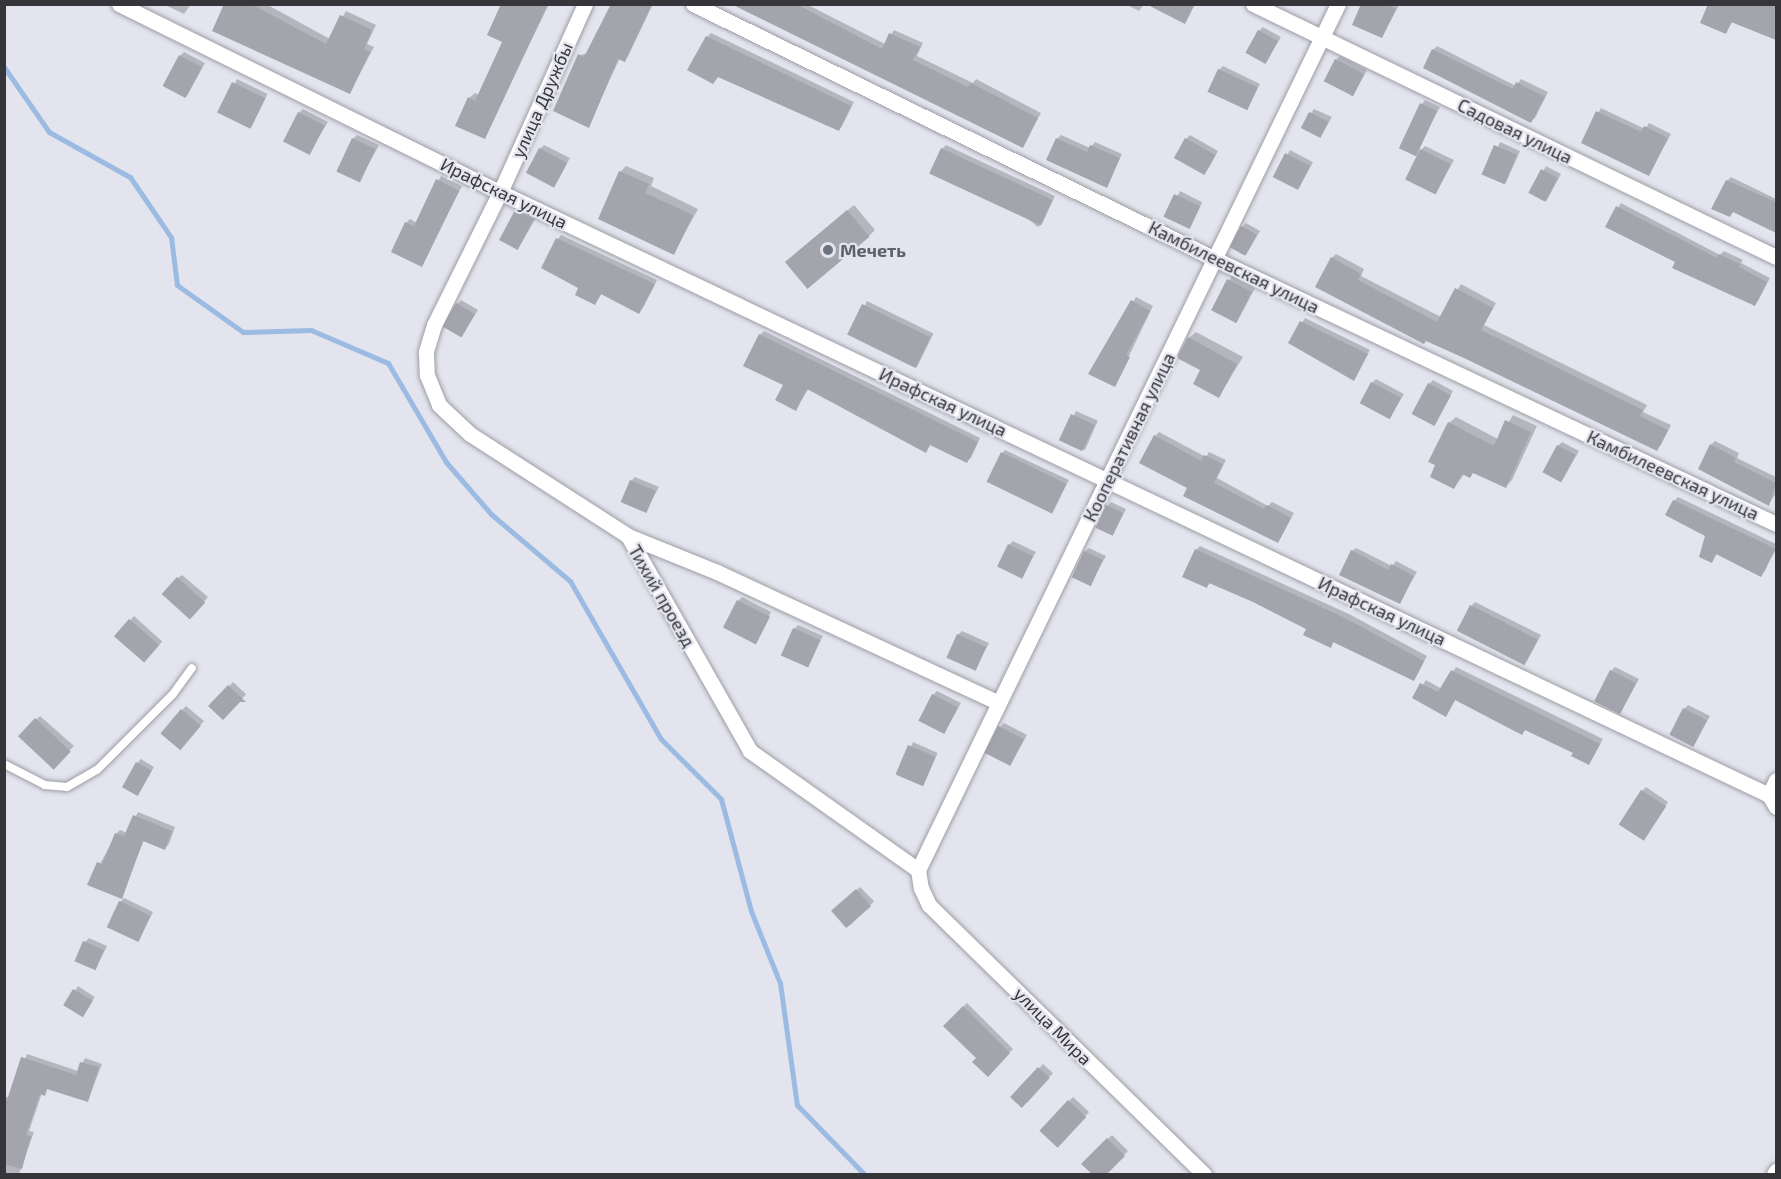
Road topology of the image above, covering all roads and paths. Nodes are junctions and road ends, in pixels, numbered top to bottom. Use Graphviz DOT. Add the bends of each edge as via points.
graph roads {
  1 [pos="119,4"];
  2 [pos="585,4"];
  3 [pos="693,4"];
  4 [pos="1253,4"];
  5 [pos="1338,4"];
  6 [pos="1322,38"];
  7 [pos="500,192"];
  8 [pos="1776,257"];
  9 [pos="1215,259"];
  10 [pos="434,324"];
  11 [pos="1108,481"];
  12 [pos="1776,524"];
  13 [pos="628,536"];
  14 [pos="192,668"];
  15 [pos="997,702"];
  16 [pos="4,764"];
  17 [pos="1776,780"];
  18 [pos="1773,801"];
  19 [pos="918,870"];
  20 [pos="1776,1171"];
  21 [pos="1204,1174"];
  22 [pos="1774,1174"];
  1 -- 7 [label="street, Ирафская улица"];
  2 -- 7 [label="street, улица Дружбы"];
  3 -- 9 [label="street, Камбилеевская улица"];
  4 -- 6 [label="street, Садовая улица"];
  5 -- 6 [label="street, Кооперативная улица"];
  6 -- 8 [label="street, Садовая улица"];
  6 -- 9 [label="street, Кооперативная улица"];
  7 -- 10 [label="street, улица Дружбы"];
  7 -- 11 [label="street, Ирафская улица"];
  9 -- 11 [label="street, Кооперативная улица"];
  9 -- 12 [label="street, Камбилеевская улица"];
  10 -- 13 [label="street, Тихий проезд" via="426,352 426,375 439,405 470,434"];
  11 -- 15 [label="street, Кооперативная улица"];
  11 -- 18 [label="street, Ирафская улица"];
  13 -- 15 [label="street" via="717,572"];
  13 -- 19 [label="street, Тихий проезд" via="750,751"];
  14 -- 16 [label="lane" via="172,694 97,770 67,787 45,785"];
  15 -- 19 [label="street, Кооперативная улица"];
  17 -- 18 [label="street"];
  19 -- 21 [label="street, улица Мира" via="929,905"];
  20 -- 22 [label="street"];
}
